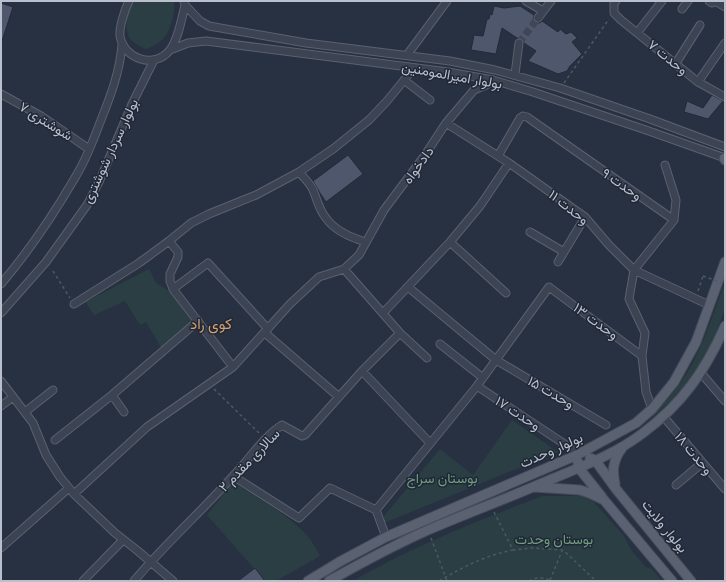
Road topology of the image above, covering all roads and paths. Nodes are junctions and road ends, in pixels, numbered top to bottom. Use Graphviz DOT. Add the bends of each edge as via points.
graph roads {
  1 [pos="129,1"];
  2 [pos="447,1"];
  3 [pos="526,1"];
  4 [pos="551,1"];
  5 [pos="616,1"];
  6 [pos="662,1"];
  7 [pos="688,1"];
  8 [pos="709,1"];
  9 [pos="184,3"];
  10 [pos="725,7"];
  11 [pos="682,9"];
  12 [pos="543,11"];
  13 [pos="614,12"];
  14 [pos="538,18"];
  15 [pos="700,25"];
  16 [pos="638,33"];
  17 [pos="519,43"];
  18 [pos="725,43"];
  19 [pos="122,44"];
  20 [pos="170,50"];
  21 [pos="407,55"];
  22 [pos="154,60"];
  23 [pos="676,63"];
  24 [pos="414,68"];
  25 [pos="514,74"];
  26 [pos="464,75"];
  27 [pos="404,80"];
  28 [pos="493,80"];
  29 [pos="698,82"];
  30 [pos="560,88"];
  31 [pos="474,90"];
  32 [pos="1,94"];
  33 [pos="725,97"];
  34 [pos="430,100"];
  35 [pos="446,123"];
  36 [pos="725,147"];
  37 [pos="89,149"];
  38 [pos="498,156"];
  39 [pos="725,159"];
  40 [pos="509,163"];
  41 [pos="665,165"];
  42 [pos="299,172"];
  43 [pos="585,217"];
  44 [pos="674,220"];
  45 [pos="530,232"];
  46 [pos="170,241"];
  47 [pos="366,242"];
  48 [pos="450,242"];
  49 [pos="564,252"];
  50 [pos="558,262"];
  51 [pos="725,262"];
  52 [pos="344,269"];
  53 [pos="53,270"];
  54 [pos="634,270"];
  55 [pos="1,284"];
  56 [pos="725,284"];
  57 [pos="408,287"];
  58 [pos="699,288"];
  59 [pos="173,289"];
  60 [pos="506,293"];
  61 [pos="74,304"];
  62 [pos="709,305"];
  63 [pos="1,313"];
  64 [pos="383,313"];
  65 [pos="198,321"];
  66 [pos="725,326"];
  67 [pos="266,331"];
  68 [pos="400,333"];
  69 [pos="440,344"];
  70 [pos="642,356"];
  71 [pos="427,358"];
  72 [pos="496,360"];
  73 [pos="233,367"];
  74 [pos="362,371"];
  75 [pos="701,373"];
  76 [pos="483,378"];
  77 [pos="1,381"];
  78 [pos="208,383"];
  79 [pos="477,386"];
  80 [pos="53,390"];
  81 [pos="722,393"];
  82 [pos="112,395"];
  83 [pos="13,397"];
  84 [pos="339,397"];
  85 [pos="725,401"];
  86 [pos="1,406"];
  87 [pos="652,409"];
  88 [pos="25,412"];
  89 [pos="124,412"];
  90 [pos="663,416"];
  91 [pos="606,424"];
  92 [pos="266,439"];
  93 [pos="55,440"];
  94 [pos="430,443"];
  95 [pos="623,446"];
  96 [pos="577,455"];
  97 [pos="595,460"];
  98 [pos="702,463"];
  99 [pos="578,467"];
  100 [pos="233,476"];
  101 [pos="676,485"];
  102 [pos="533,487"];
  103 [pos="69,488"];
  104 [pos="616,489"];
  105 [pos="725,489"];
  106 [pos="74,494"];
  107 [pos="604,500"];
  108 [pos="491,504"];
  109 [pos="376,510"];
  110 [pos="428,530"];
  111 [pos="386,537"];
  112 [pos="123,540"];
  113 [pos="1,548"];
  114 [pos="513,550"];
  115 [pos="563,550"];
  116 [pos="150,562"];
  117 [pos="446,577"];
  118 [pos="83,581"];
  119 [pos="134,581"];
  120 [pos="173,581"];
  121 [pos="308,581"];
  122 [pos="328,581"];
  123 [pos="439,581"];
  124 [pos="447,581"];
  125 [pos="529,581"];
  126 [pos="550,581"];
  127 [pos="596,581"];
  128 [pos="672,581"];
  129 [pos="691,581"];
  1 -- 19 [label="street, بولوار سردار شوشتری" via="120,34"];
  2 -- 21 [label="street"];
  3 -- 12 [label="street"];
  4 -- 12 [label="street"];
  5 -- 13 [label="street"];
  6 -- 16 [label="street"];
  7 -- 11 [label="street"];
  8 -- 10 [label="street" via="715,1"];
  9 -- 20 [label="street" via="180,27"];
  9 -- 21 [label="street, بولوار امیرالمومنین" via="200,21 209,26 306,43"];
  12 -- 14 [label="street"];
  13 -- 16 [label="street, وحدت ۷"];
  13 -- 30 [label="path"];
  15 -- 23 [label="street"];
  16 -- 23 [label="street, وحدت ۷"];
  17 -- 25 [label="street"];
  18 -- 29 [label="street"];
  19 -- 22 [label="street" via="135,58"];
  19 -- 37 [label="street, بولوار سردار شوشتری" via="121,60 112,93"];
  20 -- 22 [label="street, بولوار امیرالمومنین" via="163,57"];
  20 -- 24 [label="street, بولوار امیرالمومنین" via="188,43 206,41"];
  21 -- 25 [label="street, بولوار امیرالمومنین"];
  22 -- 63 [label="street, بولوار سردار شوشتری" via="87,205 46,262"];
  23 -- 29 [label="street, وحدت ۷"];
  24 -- 26 [label="street, بولوار امیرالمومنین"];
  24 -- 27 [label="street"];
  25 -- 30 [label="street, بولوار امیرالمومنین"];
  26 -- 28 [label="street, بولوار امیرالمومنین"];
  26 -- 31 [label="street" via="473,82"];
  27 -- 34 [label="street"];
  27 -- 42 [label="street" via="369,120"];
  28 -- 31 [label="street"];
  28 -- 39 [label="street, بولوار امیرالمومنین"];
  29 -- 33 [label="street, وحدت ۷"];
  30 -- 36 [label="street, بولوار امیرالمومنین"];
  31 -- 35 [label="street, دادخواه"];
  32 -- 37 [label="street, شوشتری ۷" via="41,116"];
  35 -- 38 [label="street, وحدت ۱۱"];
  35 -- 47 [label="street, دادخواه" via="384,210"];
  37 -- 55 [label="street, بولوار سردار شوشتری" via="74,180 38,236"];
  38 -- 40 [label="street, وحدت ۱۱"];
  38 -- 44 [label="street, وحدت ۹" via="520,118 527,117"];
  40 -- 43 [label="street, وحدت ۱۱"];
  40 -- 48 [label="street" via="480,206"];
  41 -- 44 [label="street" via="676,200"];
  42 -- 46 [label="street" via="256,195 191,223"];
  42 -- 47 [label="street" via="313,189 326,218 343,233"];
  43 -- 49 [label="street"];
  43 -- 54 [label="street, وحدت ۱۱"];
  44 -- 54 [label="street"];
  45 -- 49 [label="street"];
  46 -- 59 [label="street" via="178,252 170,274"];
  46 -- 61 [label="street"];
  47 -- 52 [label="street, دادخواه" via="359,255"];
  48 -- 57 [label="street"];
  48 -- 60 [label="street"];
  49 -- 50 [label="street"];
  51 -- 62 [label="main road, بولوار وحدت"];
  52 -- 64 [label="street"];
  52 -- 67 [label="street" via="319,277"];
  53 -- 61 [label="path"];
  54 -- 62 [label="street, وحدت ۱۱"];
  54 -- 70 [label="street" via="629,299 645,333"];
  56 -- 58 [label="path, bridge" via="703,276"];
  57 -- 64 [label="street"];
  57 -- 72 [label="street, وحدت ۱۵"];
  59 -- 65 [label="street"];
  59 -- 67 [label="street" via="208,262"];
  62 -- 87 [label="main road, بولوار وحدت" via="696,342 674,382"];
  64 -- 68 [label="street"];
  65 -- 73 [label="street"];
  65 -- 82 [label="street"];
  66 -- 75 [label="main road, بولوار وحدت"];
  67 -- 73 [label="street"];
  67 -- 84 [label="street"];
  68 -- 71 [label="street"];
  68 -- 74 [label="street, سالاری مقدم ۲"];
  69 -- 76 [label="street"];
  70 -- 72 [label="street, وحدت ۱۳" via="549,287"];
  70 -- 87 [label="street" via="646,392"];
  72 -- 76 [label="street"];
  72 -- 91 [label="street, وحدت ۱۵"];
  73 -- 78 [label="street"];
  74 -- 84 [label="street, سالاری مقدم ۲"];
  74 -- 94 [label="street"];
  75 -- 81 [label="street"];
  75 -- 90 [label="main road, بولوار وحدت" via="687,392"];
  76 -- 79 [label="street"];
  77 -- 83 [label="street"];
  78 -- 92 [label="path"];
  78 -- 106 [label="street" via="147,427"];
  79 -- 94 [label="street"];
  79 -- 96 [label="street, وحدت ۱۷" via="569,447"];
  80 -- 88 [label="street"];
  81 -- 85 [label="street"];
  82 -- 89 [label="street"];
  82 -- 93 [label="street"];
  83 -- 86 [label="street"];
  83 -- 88 [label="street"];
  84 -- 92 [label="street, سالاری مقدم ۲" via="304,437 282,425"];
  87 -- 96 [label="main road, بولوار وحدت" via="636,423"];
  88 -- 103 [label="street" via="33,423 46,454"];
  90 -- 95 [label="main road, بولوار وحدت" via="644,433"];
  90 -- 98 [label="street, وحدت ۱۸"];
  92 -- 100 [label="street, سالاری مقدم ۲"];
  94 -- 109 [label="street"];
  95 -- 97 [label="main road, بولوار وحدت"];
  95 -- 104 [label="main road, بولوار ولایت" via="613,464 612,474"];
  96 -- 97 [label="main road"];
  96 -- 99 [label="main road"];
  96 -- 111 [label="main road, بولوار وحدت"];
  97 -- 99 [label="main road, بولوار وحدت"];
  97 -- 104 [label="main road, بولوار ولایت"];
  98 -- 101 [label="street"];
  98 -- 105 [label="street, وحدت ۱۸"];
  99 -- 102 [label="main road, بولوار وحدت"];
  99 -- 107 [label="main road, بولوار ولایت"];
  100 -- 109 [label="street" via="299,518 330,488"];
  100 -- 116 [label="street, سالاری مقدم ۲"];
  102 -- 107 [label="main road, بولوار ولایت" via="580,490"];
  102 -- 108 [label="main road, بولوار وحدت"];
  103 -- 106 [label="street"];
  103 -- 113 [label="street"];
  104 -- 107 [label="main road" via="607,490 603,496"];
  104 -- 129 [label="main road, بولوار ولایت"];
  106 -- 112 [label="street"];
  107 -- 128 [label="main road, بولوار ولایت"];
  108 -- 110 [label="main road, بولوار وحدت"];
  108 -- 114 [label="path"];
  109 -- 111 [label="street"];
  110 -- 117 [label="path"];
  110 -- 122 [label="main road, بولوار وحدت"];
  111 -- 121 [label="main road, بولوار وحدت"];
  112 -- 116 [label="street"];
  112 -- 118 [label="street"];
  114 -- 115 [label="path"];
  114 -- 117 [label="path" via="495,553"];
  115 -- 126 [label="path"];
  115 -- 127 [label="path"];
  116 -- 119 [label="street, سالاری مقدم ۲"];
  116 -- 120 [label="street"];
  117 -- 123 [label="path"];
  117 -- 124 [label="path"];
  125 -- 126 [label="path" via="542,578"];
}
